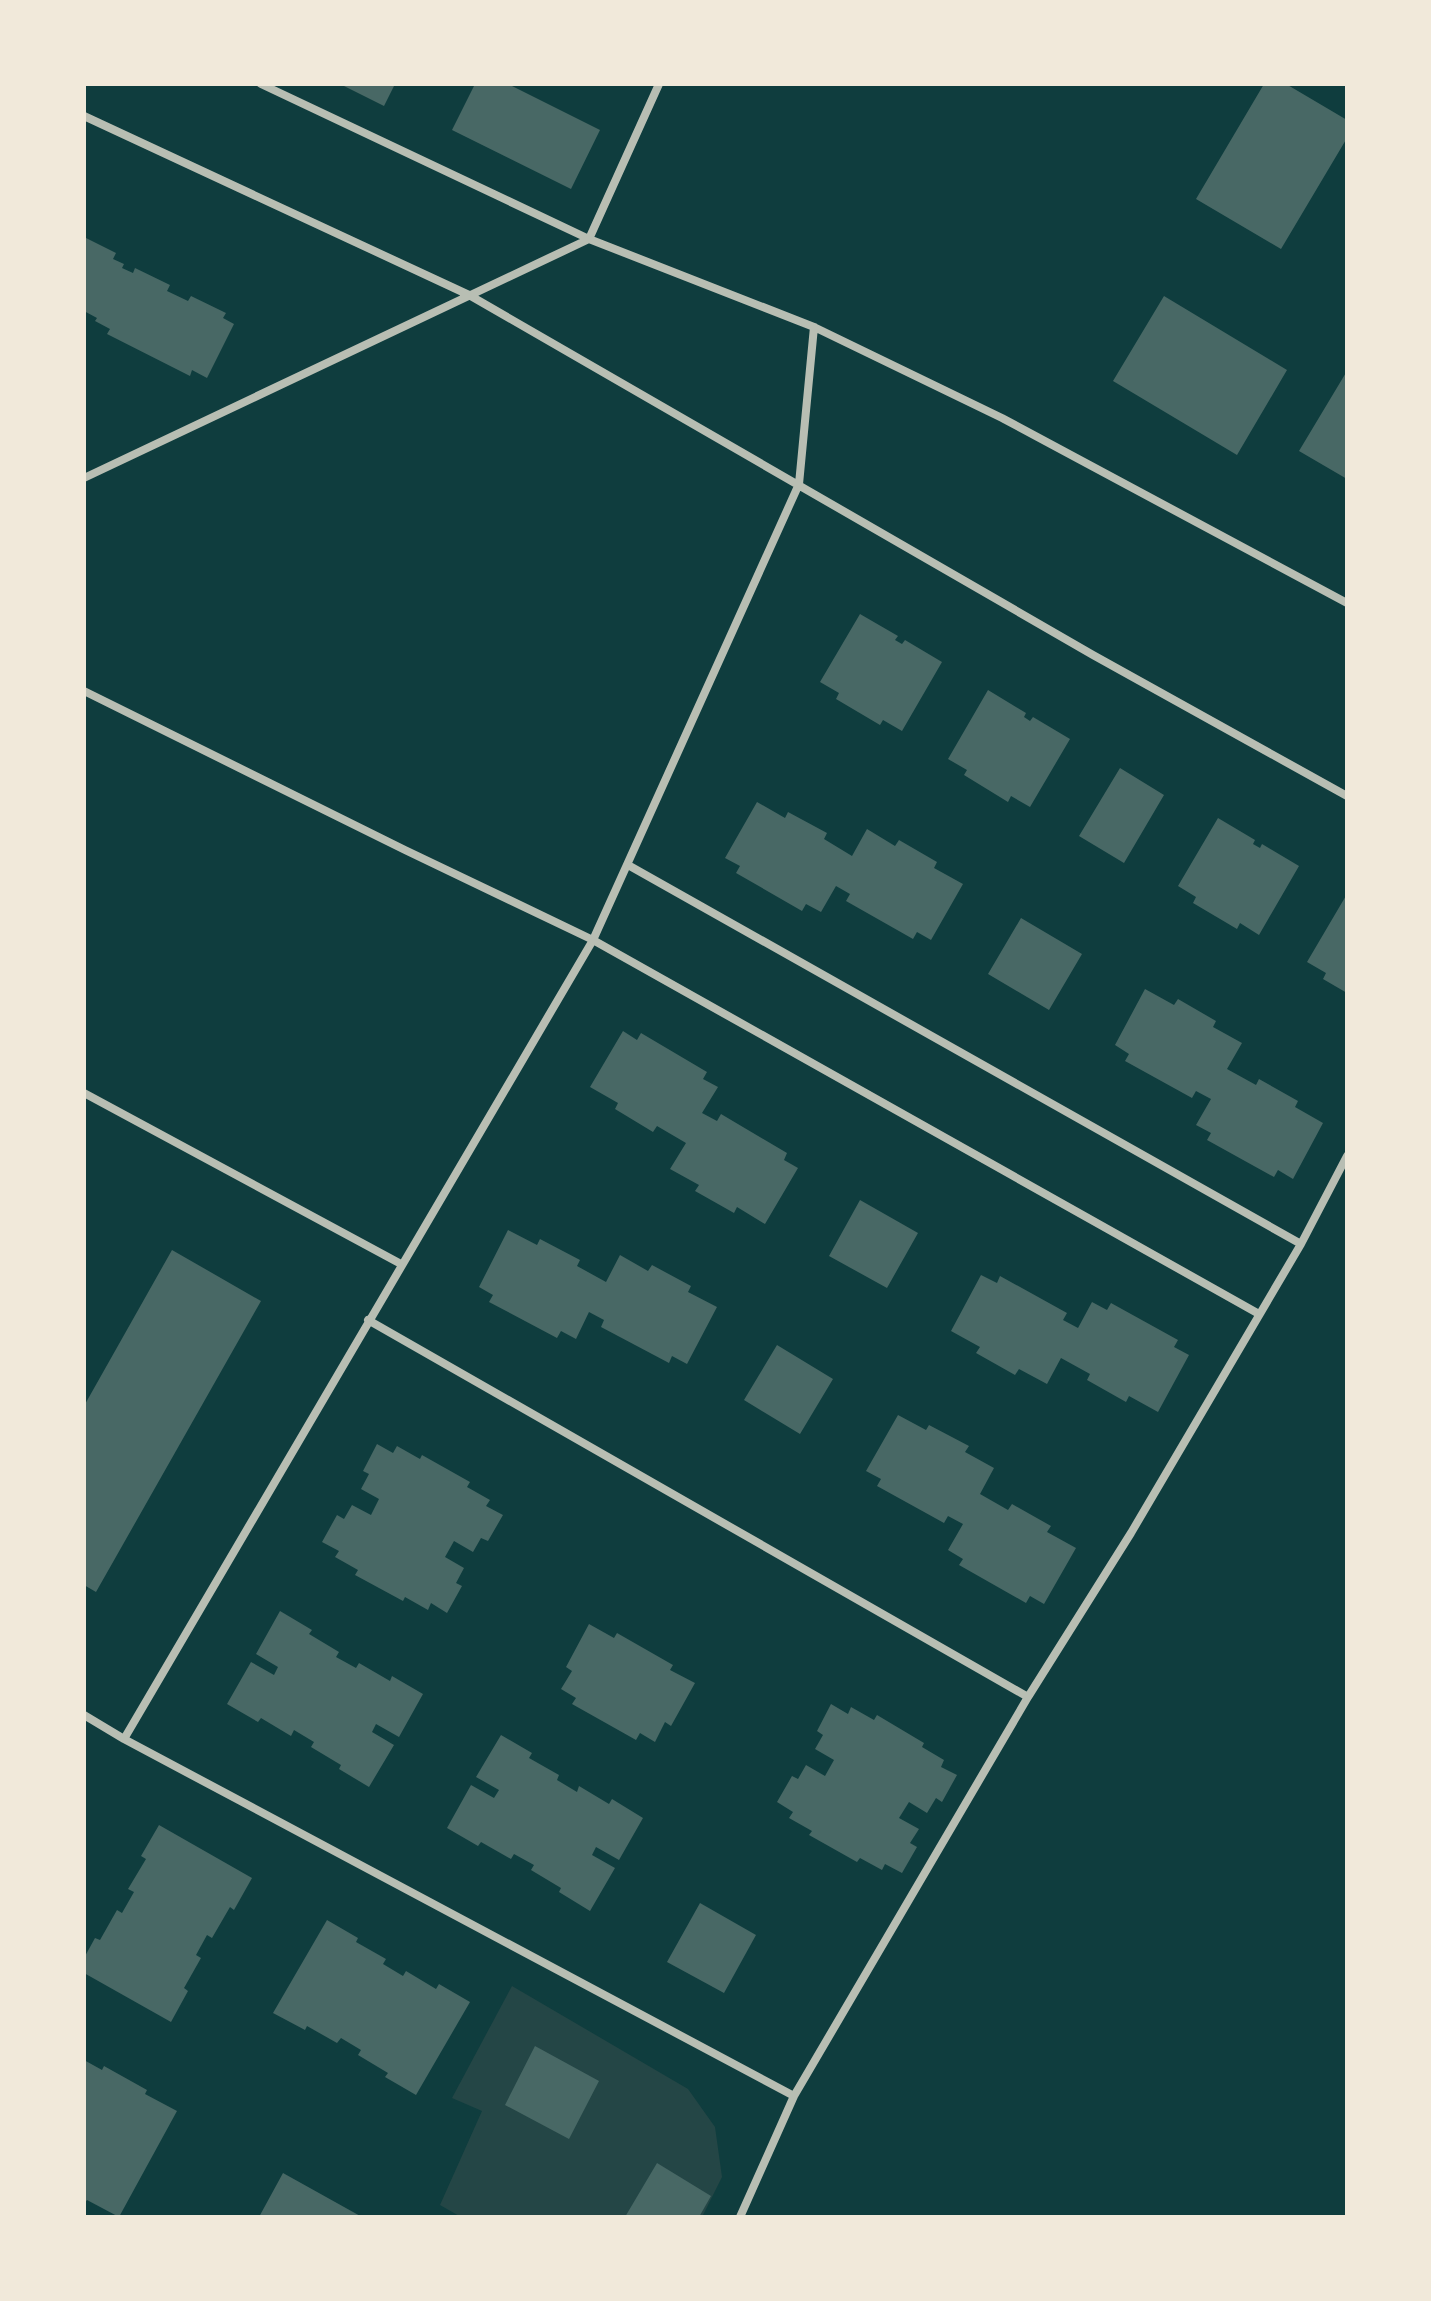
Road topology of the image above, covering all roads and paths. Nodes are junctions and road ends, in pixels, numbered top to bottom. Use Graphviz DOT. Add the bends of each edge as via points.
graph roads {
  1 [pos="261,84"];
  2 [pos="659,84"];
  3 [pos="84,116"];
  4 [pos="589,239"];
  5 [pos="469,295"];
  6 [pos="814,327"];
  7 [pos="84,478"];
  8 [pos="799,484"];
  9 [pos="1347,603"];
  10 [pos="84,691"];
  11 [pos="1347,796"];
  12 [pos="628,865"];
  13 [pos="593,940"];
  14 [pos="84,1093"];
  15 [pos="1347,1156"];
  16 [pos="1301,1244"];
  17 [pos="401,1264"];
  18 [pos="1259,1314"];
  19 [pos="368,1320"];
  20 [pos="1028,1697"];
  21 [pos="84,1715"];
  22 [pos="124,1739"];
  23 [pos="794,2096"];
  24 [pos="740,2217"];
  1 -- 4 [label="street"];
  2 -- 4 [label="street"];
  3 -- 5 [label="street"];
  4 -- 5 [label="street"];
  4 -- 6 [label="street"];
  5 -- 7 [label="street"];
  5 -- 8 [label="street"];
  6 -- 8 [label="street"];
  6 -- 9 [label="street" via="1002,418"];
  8 -- 11 [label="street"];
  8 -- 12 [label="street"];
  10 -- 13 [label="street"];
  12 -- 13 [label="street"];
  12 -- 16 [label="street"];
  13 -- 17 [label="street"];
  13 -- 18 [label="street"];
  14 -- 17 [label="street"];
  15 -- 16 [label="street"];
  16 -- 18 [label="street"];
  17 -- 19 [label="street"];
  18 -- 20 [label="street"];
  19 -- 20 [label="street"];
  19 -- 22 [label="street"];
  20 -- 23 [label="street"];
  21 -- 22 [label="street"];
  22 -- 23 [label="street"];
  23 -- 24 [label="street"];
}
